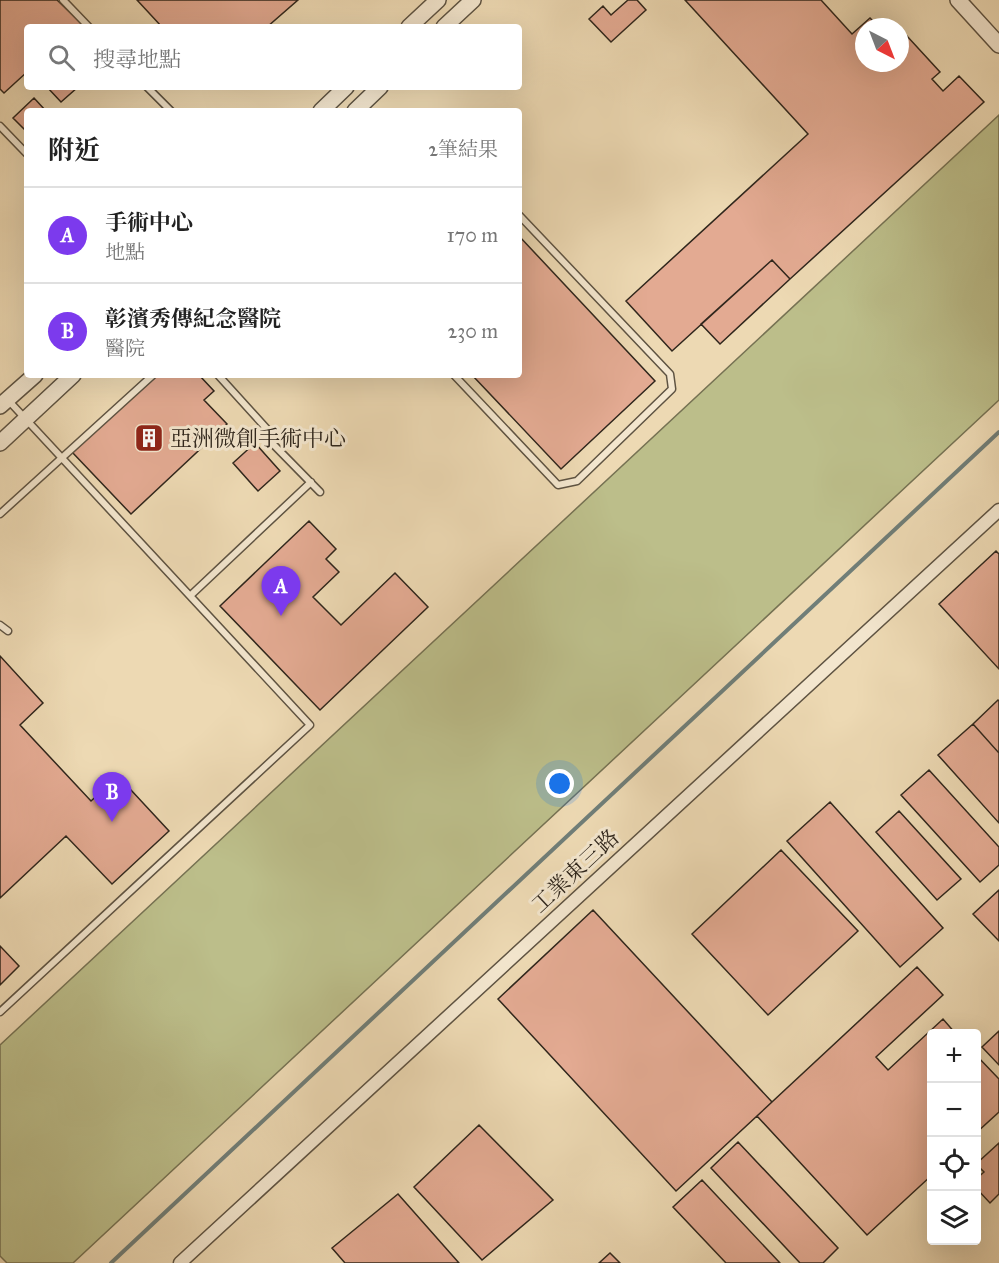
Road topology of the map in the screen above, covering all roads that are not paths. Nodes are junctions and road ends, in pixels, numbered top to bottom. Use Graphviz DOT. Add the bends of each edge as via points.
graph roads {
  1 [pos="63,0"];
  2 [pos="438,0"];
  3 [pos="473,0"];
  4 [pos="958,0"];
  5 [pos="86,24"];
  6 [pos="412,24"];
  7 [pos="447,24"];
  8 [pos="999,45"];
  9 [pos="150,90"];
  10 [pos="343,90"];
  11 [pos="377,90"];
  12 [pos="168,108"];
  13 [pos="324,108"];
  14 [pos="358,108"];
  15 [pos="0,126"];
  16 [pos="24,151"];
  17 [pos="522,218"];
  18 [pos="31,378"];
  19 [pos="70,378"];
  20 [pos="150,378"];
  21 [pos="221,378"];
  22 [pos="457,378"];
  23 [pos="4,403"];
  24 [pos="25,420"];
  25 [pos="0,443"];
  26 [pos="61,457"];
  27 [pos="311,482"];
  28 [pos="320,492"];
  29 [pos="999,510"];
  30 [pos="0,514"];
  31 [pos="191,595"];
  32 [pos="0,626"];
  33 [pos="8,631"];
  34 [pos="0,1012"];
  35 [pos="180,1263"];
  1 -- 5 [label="lane"];
  2 -- 6 [label="street"];
  3 -- 7 [label="street"];
  4 -- 8 [label="street"];
  9 -- 12 [label="lane"];
  10 -- 13 [label="street"];
  11 -- 14 [label="street"];
  15 -- 16 [label="lane"];
  17 -- 22 [label="lane" via="670,374 672,389 577,481 558,485"];
  18 -- 23 [label="street"];
  19 -- 24 [label="street"];
  20 -- 26 [label="lane"];
  21 -- 27 [label="lane" via="267,429 269,440"];
  23 -- 24 [label="lane"];
  24 -- 25 [label="street"];
  24 -- 26 [label="lane"];
  26 -- 30 [label="lane"];
  26 -- 31 [label="lane"];
  27 -- 28 [label="lane"];
  27 -- 31 [label="lane"];
  29 -- 35 [label="street, 工業東三路"];
  31 -- 34 [label="lane" via="310,725"];
  32 -- 33 [label="lane"];
}
